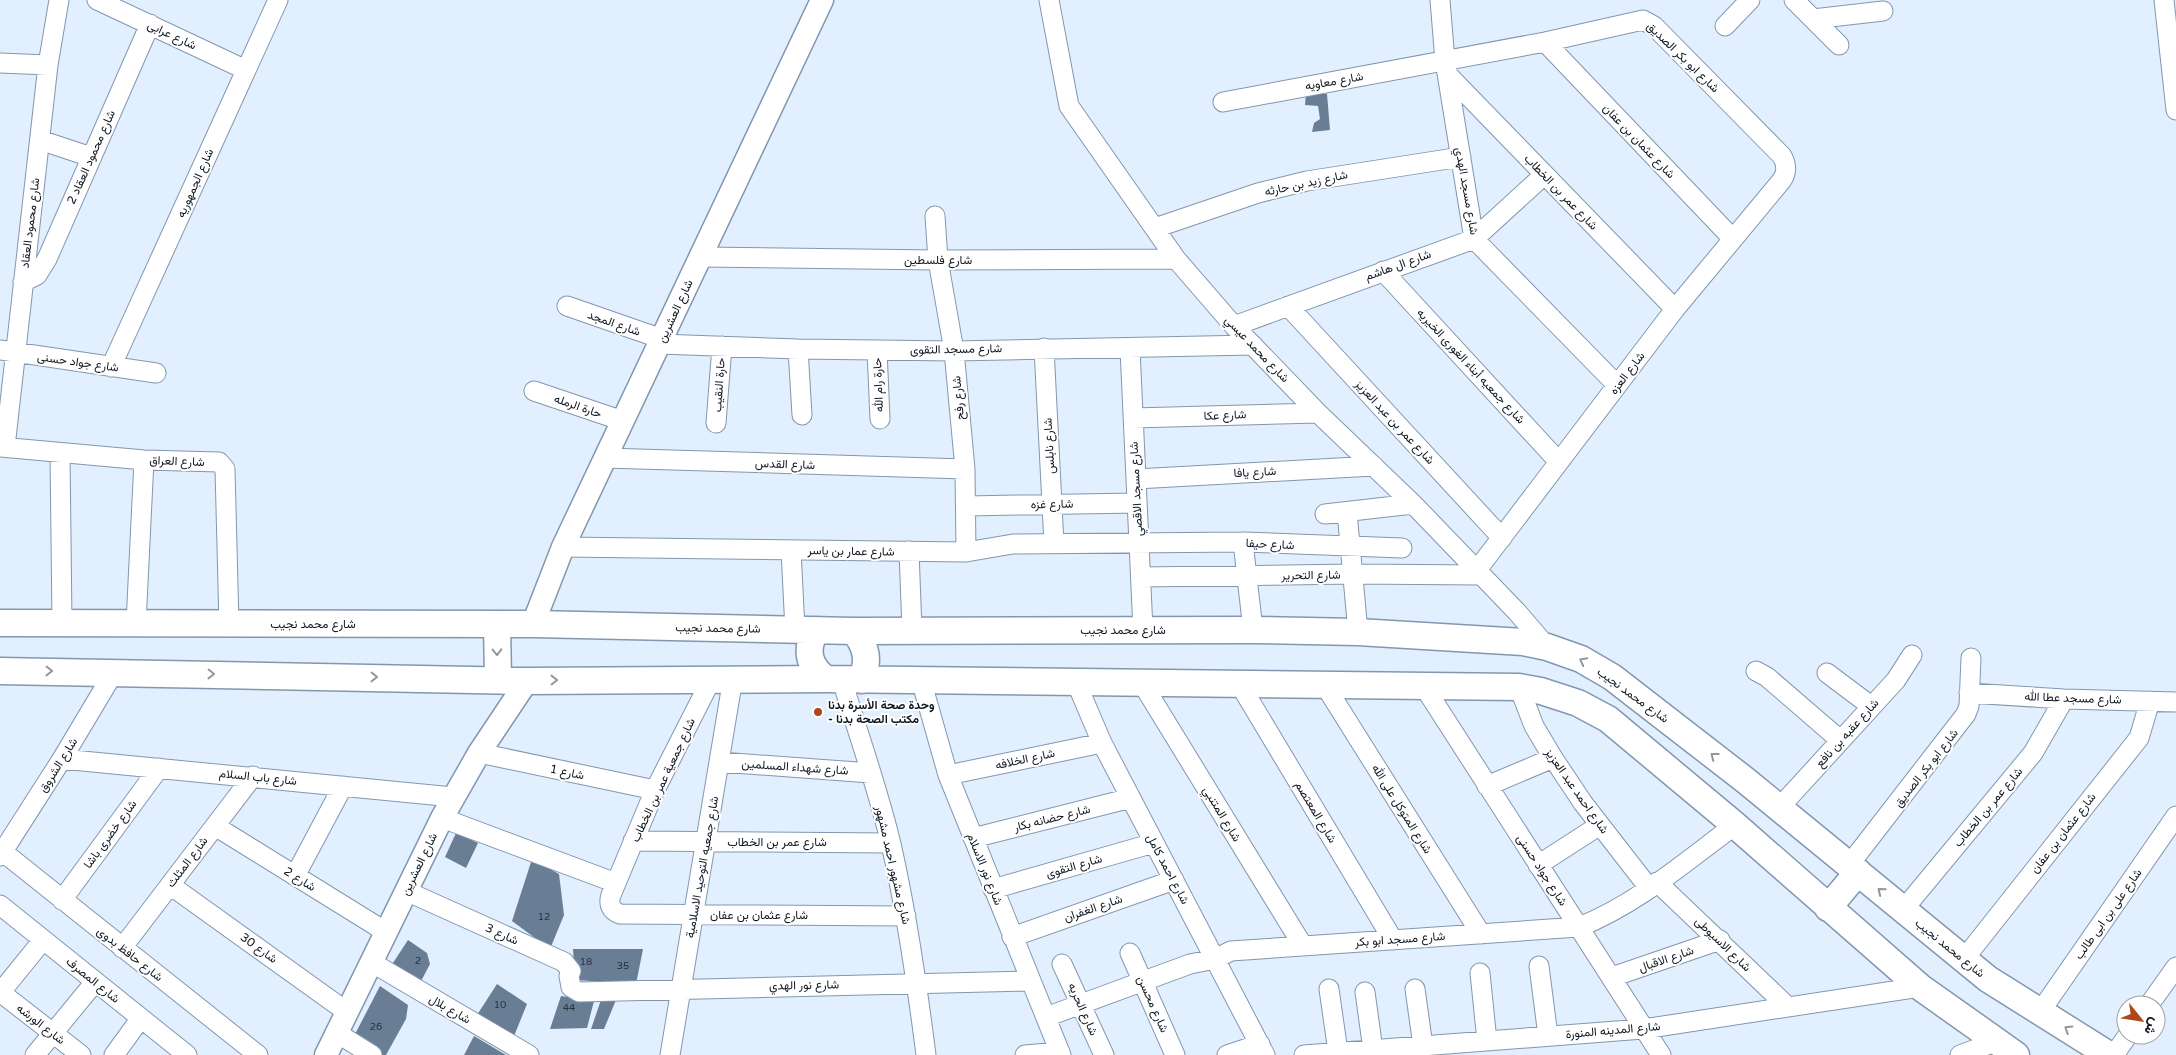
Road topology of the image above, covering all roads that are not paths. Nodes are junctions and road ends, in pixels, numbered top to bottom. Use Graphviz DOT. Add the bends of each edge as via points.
graph roads {
  1 [pos="59,0"];
  2 [pos="97,0"];
  3 [pos="278,0"];
  4 [pos="822,0"];
  5 [pos="1049,0"];
  6 [pos="1440,0"];
  7 [pos="1750,0"];
  8 [pos="1794,0"];
  9 [pos="2168,2"];
  10 [pos="1883,11"];
  11 [pos="1813,19"];
  12 [pos="150,24"];
  13 [pos="1725,26"];
  14 [pos="1545,42"];
  15 [pos="1839,45"];
  16 [pos="0,63"];
  17 [pos="48,65"];
  18 [pos="1446,68"];
  19 [pos="246,70"];
  20 [pos="2174,74"];
  21 [pos="1223,102"];
  22 [pos="2176,110"];
  23 [pos="40,140"];
  24 [pos="91,157"];
  25 [pos="1461,157"];
  26 [pos="1544,175"];
  27 [pos="1782,180"];
  28 [pos="935,216"];
  29 [pos="1155,228"];
  30 [pos="1474,239"];
  31 [pos="1733,239"];
  32 [pos="701,257"];
  33 [pos="1176,258"];
  34 [pos="938,260"];
  35 [pos="1383,271"];
  36 [pos="23,282"];
  37 [pos="567,306"];
  38 [pos="1288,306"];
  39 [pos="1675,309"];
  40 [pos="1234,326"];
  41 [pos="660,342"];
  42 [pos="1253,345"];
  43 [pos="722,346"];
  44 [pos="1044,348"];
  45 [pos="798,349"];
  46 [pos="1130,349"];
  47 [pos="877,350"];
  48 [pos="8,351"];
  49 [pos="954,351"];
  50 [pos="111,367"];
  51 [pos="156,373"];
  52 [pos="1617,385"];
  53 [pos="534,391"];
  54 [pos="1318,413"];
  55 [pos="802,415"];
  56 [pos="1133,418"];
  57 [pos="880,420"];
  58 [pos="623,421"];
  59 [pos="716,423"];
  60 [pos="3,447"];
  61 [pos="60,453"];
  62 [pos="605,458"];
  63 [pos="144,460"];
  64 [pos="1559,462"];
  65 [pos="1374,466"];
  66 [pos="965,469"];
  67 [pos="1136,479"];
  68 [pos="1137,503"];
  69 [pos="1052,504"];
  70 [pos="1412,504"];
  71 [pos="966,506"];
  72 [pos="1347,512"];
  73 [pos="1325,514"];
  74 [pos="1502,538"];
  75 [pos="1243,542"];
  76 [pos="1054,544"];
  77 [pos="1139,544"];
  78 [pos="563,547"];
  79 [pos="1350,547"];
  80 [pos="1402,548"];
  81 [pos="791,550"];
  82 [pos="909,551"];
  83 [pos="966,552"];
  84 [pos="1479,572"];
  85 [pos="1353,574"];
  86 [pos="1247,575"];
  87 [pos="1140,577"];
  88 [pos="0,623"];
  89 [pos="62,623"];
  90 [pos="136,624"];
  91 [pos="497,624"];
  92 [pos="533,624"];
  93 [pos="229,625"];
  94 [pos="805,630"];
  95 [pos="912,630"];
  96 [pos="1143,630"];
  97 [pos="1253,630"];
  98 [pos="854,631"];
  99 [pos="1358,632"];
  100 [pos="1547,647"];
  101 [pos="1912,656"];
  102 [pos="1971,658"];
  103 [pos="1756,671"];
  104 [pos="1,672"];
  105 [pos="114,672"];
  106 [pos="1826,673"];
  107 [pos="722,678"];
  108 [pos="498,679"];
  109 [pos="843,679"];
  110 [pos="921,680"];
  111 [pos="527,681"];
  112 [pos="1076,682"];
  113 [pos="1142,683"];
  114 [pos="1239,684"];
  115 [pos="1324,684"];
  116 [pos="1423,686"];
  117 [pos="1519,686"];
  118 [pos="1969,693"];
  119 [pos="2064,700"];
  120 [pos="2150,701"];
  121 [pos="2176,702"];
  122 [pos="1872,706"];
  123 [pos="1840,740"];
  124 [pos="1102,743"];
  125 [pos="479,753"];
  126 [pos="1553,758"];
  127 [pos="62,759"];
  128 [pos="720,762"];
  129 [pos="159,768"];
  130 [pos="870,773"];
  131 [pos="948,775"];
  132 [pos="252,776"];
  133 [pos="1745,780"];
  134 [pos="343,786"];
  135 [pos="1487,786"];
  136 [pos="655,790"];
  137 [pos="453,797"];
  138 [pos="1131,798"];
  139 [pos="1779,808"];
  140 [pos="2176,816"];
  141 [pos="1726,817"];
  142 [pos="442,818"];
  143 [pos="1600,825"];
  144 [pos="215,826"];
  145 [pos="973,838"];
  146 [pos="633,842"];
  147 [pos="706,842"];
  148 [pos="890,843"];
  149 [pos="1154,843"];
  150 [pos="1,854"];
  151 [pos="1538,864"];
  152 [pos="1853,868"];
  153 [pos="295,876"];
  154 [pos="1174,880"];
  155 [pos="616,883"];
  156 [pos="170,885"];
  157 [pos="1653,885"];
  158 [pos="993,888"];
  159 [pos="406,891"];
  160 [pos="62,900"];
  161 [pos="0,906"];
  162 [pos="1828,908"];
  163 [pos="1903,910"];
  164 [pos="694,914"];
  165 [pos="906,916"];
  166 [pos="1579,927"];
  167 [pos="386,932"];
  168 [pos="1481,934"];
  169 [pos="1012,936"];
  170 [pos="43,940"];
  171 [pos="1393,940"];
  172 [pos="1720,940"];
  173 [pos="1303,946"];
  174 [pos="122,948"];
  175 [pos="1130,953"];
  176 [pos="1215,959"];
  177 [pos="1964,959"];
  178 [pos="371,962"];
  179 [pos="1062,964"];
  180 [pos="1539,966"];
  181 [pos="2176,967"];
  182 [pos="1480,973"];
  183 [pos="1612,978"];
  184 [pos="1029,980"];
  185 [pos="1143,981"];
  186 [pos="95,982"];
  187 [pos="917,983"];
  188 [pos="1920,987"];
  189 [pos="681,988"];
  190 [pos="1329,990"];
  191 [pos="1415,990"];
  192 [pos="579,992"];
  193 [pos="1365,992"];
  194 [pos="0,993"];
  195 [pos="2157,995"];
  196 [pos="1081,1005"];
  197 [pos="1788,1007"];
  198 [pos="347,1012"];
  199 [pos="2040,1012"];
  200 [pos="1046,1017"];
  201 [pos="141,1018"];
  202 [pos="1643,1029"];
  203 [pos="53,1033"];
  204 [pos="337,1033"];
  205 [pos="1548,1036"];
  206 [pos="1487,1041"];
  207 [pos="1423,1046"];
  208 [pos="2005,1048"];
  209 [pos="1262,1050"];
  210 [pos="1373,1050"];
  211 [pos="1338,1052"];
  212 [pos="1060,1054"];
  213 [pos="35,1055"];
  214 [pos="81,1055"];
  215 [pos="114,1055"];
  216 [pos="187,1055"];
  217 [pos="258,1055"];
  218 [pos="326,1055"];
  219 [pos="372,1055"];
  220 [pos="529,1055"];
  221 [pos="670,1055"];
  222 [pos="926,1055"];
  223 [pos="1025,1055"];
  224 [pos="1104,1055"];
  225 [pos="1175,1055"];
  226 [pos="1227,1055"];
  227 [pos="1304,1055"];
  228 [pos="1661,1055"];
  229 [pos="1960,1055"];
  230 [pos="2109,1055"];
  1 -- 17 [label="street, شارع محمود العقاد"];
  2 -- 12 [label="street, شارع عرابى"];
  3 -- 19 [label="street, شارع الجمهوريه"];
  4 -- 32 [label="street, شارع العشرين"];
  5 -- 29 [label="street, شارع محمد عيسي" via="1069,106"];
  6 -- 18 [label="street, شارع مسجد الهدي"];
  7 -- 13 [label="street"];
  8 -- 11 [label="street"];
  9 -- 20 [label="street"];
  10 -- 11 [label="street"];
  11 -- 15 [label="street"];
  12 -- 19 [label="street, شارع عرابى"];
  12 -- 24 [label="street, شارع محمود العقاد 2"];
  14 -- 18 [label="street, شارع ابو بكر الصديق"];
  14 -- 27 [label="street, شارع ابو بكر الصديق" via="1643,20 1650,23 1782,156 1786,168"];
  14 -- 31 [label="street, شارع عثمان بن عفان"];
  16 -- 17 [label="street"];
  17 -- 23 [label="street, شارع محمود العقاد"];
  18 -- 21 [label="street, شارع معاويه"];
  18 -- 25 [label="street, شارع مسجد الهدي"];
  18 -- 26 [label="street, شارع عمر بن الخطاب"];
  19 -- 50 [label="street, شارع الجمهوريه"];
  20 -- 22 [label="street"];
  23 -- 24 [label="street"];
  23 -- 36 [label="street, شارع محمود العقاد"];
  24 -- 36 [label="street, شارع محمود العقاد 2" via="47,259 37,275"];
  25 -- 29 [label="street, شارع زيد بن حارثه" via="1307,181 1258,193"];
  25 -- 30 [label="street, شارع مسجد الهدي"];
  26 -- 30 [label="street, شارع ال هاشم"];
  26 -- 39 [label="street, شارع عمر بن الخطاب"];
  27 -- 31 [label="street, شارع العزه"];
  28 -- 34 [label="street, شارع رفح"];
  29 -- 33 [label="street, شارع محمد عيسي"];
  30 -- 35 [label="street, شارع ال هاشم"];
  30 -- 52 [label="street, شارع مسجد الهدي"];
  31 -- 39 [label="street, شارع العزه"];
  32 -- 34 [label="street, شارع فلسطين"];
  32 -- 41 [label="street, شارع العشرين"];
  33 -- 34 [label="street, شارع فلسطين"];
  33 -- 40 [label="street, شارع محمد عيسي"];
  34 -- 49 [label="street, شارع رفح"];
  35 -- 38 [label="street, شارع ال هاشم"];
  35 -- 64 [label="street, شارع جمعيه أبناء الغورى الخيريه"];
  36 -- 48 [label="street, شارع محمود العقاد"];
  37 -- 41 [label="street, شارع المجد"];
  38 -- 40 [label="street, شارع ال هاشم"];
  38 -- 74 [label="street, شارع عمر بن عبد العزيز"];
  39 -- 52 [label="street, شارع العزه"];
  40 -- 42 [label="street, شارع محمد عيسي"];
  41 -- 43 [label="street, شارع مسجد التقوى"];
  41 -- 58 [label="street, شارع العشرين"];
  42 -- 46 [label="street, شارع مسجد التقوى"];
  42 -- 54 [label="street, شارع محمد عيسي"];
  43 -- 45 [label="street, شارع مسجد التقوى"];
  43 -- 59 [label="street, حارة النقيب"];
  44 -- 46 [label="street, شارع مسجد التقوى"];
  44 -- 49 [label="street, شارع مسجد التقوى"];
  44 -- 69 [label="street, شارع نابلس"];
  45 -- 47 [label="street, شارع مسجد التقوى"];
  45 -- 55 [label="street"];
  46 -- 56 [label="street, شارع مسجد الاقصي"];
  47 -- 49 [label="street, شارع مسجد التقوى"];
  47 -- 57 [label="street, حارة رام الله"];
  48 -- 50 [label="street, شارع جواد حسنى"];
  48 -- 60 [label="street, شارع محمود العقاد"];
  49 -- 66 [label="street, شارع رفح"];
  50 -- 51 [label="street, شارع جواد حسنى"];
  52 -- 64 [label="street, شارع العزه"];
  53 -- 58 [label="street, حارة الرمله"];
  54 -- 56 [label="street, شارع عكا"];
  54 -- 65 [label="street, شارع محمد عيسي"];
  56 -- 67 [label="street, شارع مسجد الاقصي"];
  58 -- 62 [label="street, شارع العشرين"];
  60 -- 61 [label="street, شارع العراق"];
  61 -- 63 [label="street, شارع العراق"];
  61 -- 89 [label="street"];
  62 -- 66 [label="street, شارع القدس"];
  62 -- 78 [label="street, شارع العشرين"];
  63 -- 90 [label="street"];
  63 -- 93 [label="street, شارع العراق" via="219,462 224,466"];
  64 -- 74 [label="street, شارع العزه"];
  65 -- 67 [label="street, شارع يافا"];
  65 -- 70 [label="street, شارع محمد عيسي"];
  66 -- 71 [label="street, شارع رفح"];
  67 -- 68 [label="street, شارع مسجد الاقصي"];
  68 -- 69 [label="street, شارع غزه"];
  68 -- 77 [label="street, شارع مسجد الاقصي"];
  69 -- 71 [label="street, شارع غزه"];
  69 -- 76 [label="street, شارع نابلس"];
  70 -- 72 [label="street"];
  70 -- 84 [label="street, شارع محمد عيسي"];
  71 -- 83 [label="street, شارع رفح"];
  72 -- 73 [label="street"];
  72 -- 79 [label="street"];
  74 -- 84 [label="street, شارع العزه"];
  75 -- 77 [label="street, شارع حيفا"];
  75 -- 79 [label="street, شارع حيفا"];
  75 -- 86 [label="street"];
  76 -- 77 [label="street, شارع عمار بن ياسر"];
  76 -- 83 [label="street, شارع عمار بن ياسر" via="1014,544"];
  77 -- 87 [label="street, شارع مسجد الاقصي"];
  78 -- 81 [label="street, شارع عمار بن ياسر"];
  78 -- 92 [label="street, شارع العشرين"];
  79 -- 80 [label="street, شارع حيفا"];
  79 -- 85 [label="street"];
  81 -- 82 [label="street, شارع عمار بن ياسر"];
  81 -- 94 [label="street"];
  82 -- 83 [label="street, شارع عمار بن ياسر"];
  82 -- 95 [label="street"];
  84 -- 85 [label="street, شارع التحرير"];
  84 -- 100 [label="street, شارع محمد عيسي"];
  85 -- 86 [label="street, شارع التحرير"];
  85 -- 99 [label="street"];
  86 -- 87 [label="street, شارع التحرير"];
  86 -- 97 [label="street"];
  87 -- 96 [label="street, شارع مسجد الاقصي"];
  88 -- 89 [label="main road, شارع محمد نجيب"];
  89 -- 90 [label="main road, شارع محمد نجيب"];
  90 -- 93 [label="main road, شارع محمد نجيب"];
  91 -- 92 [label="main road, شارع محمد نجيب"];
  91 -- 93 [label="main road, شارع محمد نجيب"];
  91 -- 108 [label="main road, one-way"];
  92 -- 94 [label="main road, شارع محمد نجيب"];
  94 -- 98 [label="main road, شارع محمد نجيب"];
  94 -- 109 [label="main road" via="809,657 818,673"];
  95 -- 96 [label="main road, شارع محمد نجيب"];
  95 -- 98 [label="main road, شارع محمد نجيب"];
  96 -- 97 [label="main road, شارع محمد نجيب"];
  97 -- 99 [label="main road, شارع محمد نجيب"];
  98 -- 109 [label="main road" via="867,654 866,667"];
  99 -- 100 [label="main road, شارع محمد نجيب" via="1523,642"];
  133 -- 100 [label="main road, شارع محمد نجيب, one-way" via="1612,677 1581,659"];
  101 -- 122 [label="street, شارع عقبه بن نافع"];
  102 -- 118 [label="street, شارع ابو بكر الصديق"];
  103 -- 123 [label="street"];
  104 -- 105 [label="main road, one-way"];
  105 -- 108 [label="main road, one-way"];
  105 -- 127 [label="street, شارع الشروق"];
  106 -- 122 [label="street"];
  107 -- 109 [label="main road"];
  111 -- 107 [label="main road, one-way"];
  107 -- 128 [label="street, شارع جمعيه التوحيد الاسلامية"];
  107 -- 136 [label="street, شارع جمعية عمر بن الخطاب"];
  108 -- 111 [label="main road"];
  109 -- 110 [label="main road"];
  109 -- 130 [label="street, شارع مشهور احمد مشهور"];
  110 -- 112 [label="main road"];
  110 -- 131 [label="street, شارع نور الاسلام"];
  111 -- 125 [label="street, شارع العشرين"];
  112 -- 113 [label="main road"];
  112 -- 124 [label="street, شارع احمد كامل"];
  113 -- 114 [label="main road"];
  113 -- 173 [label="street, شارع المتنبي"];
  114 -- 115 [label="main road"];
  114 -- 171 [label="street, شارع المعتصم"];
  115 -- 116 [label="main road"];
  115 -- 168 [label="street, شارع المتوكل على الله"];
  116 -- 117 [label="main road"];
  116 -- 135 [label="street, شارع جواد حسنى"];
  117 -- 126 [label="street, شارع احمد عبد العزيز" via="1534,726"];
  117 -- 141 [label="main road" via="1578,704 1608,719"];
  118 -- 119 [label="street, شارع مسجد عطا الله"];
  118 -- 152 [label="street, شارع ابو بكر الصديق" via="1966,714 1960,724"];
  119 -- 120 [label="street, شارع مسجد عطا الله"];
  119 -- 163 [label="street, شارع عمر بن الخطاب" via="2033,753"];
  120 -- 121 [label="street, شارع مسجد عطا الله"];
  120 -- 177 [label="street, شارع عثمان بن عفان" via="2139,738"];
  122 -- 123 [label="street, شارع عقبه بن نافع"];
  123 -- 139 [label="street, شارع عقبه بن نافع"];
  124 -- 131 [label="street, شارع الخلافه"];
  124 -- 138 [label="street, شارع احمد كامل"];
  125 -- 136 [label="street, شارع 1"];
  125 -- 137 [label="street, شارع العشرين"];
  126 -- 135 [label="street"];
  126 -- 143 [label="street, شارع احمد عبد العزيز"];
  127 -- 129 [label="street, شارع باب السلام"];
  127 -- 150 [label="street, شارع الشروق"];
  128 -- 130 [label="street, شارع شهداء المسلمين"];
  128 -- 147 [label="street, شارع جمعيه التوحيد الاسلامية"];
  129 -- 132 [label="street, شارع باب السلام"];
  129 -- 160 [label="street, شارع خضرى باشا"];
  130 -- 148 [label="street, شارع مشهور احمد مشهور"];
  131 -- 145 [label="street, شارع نور الاسلام"];
  132 -- 134 [label="street, شارع باب السلام"];
  132 -- 144 [label="street, شارع المثلث"];
  133 -- 139 [label="main road, شارع محمد نجيب"];
  133 -- 141 [label="main road"];
  134 -- 137 [label="street, شارع باب السلام"];
  134 -- 153 [label="street"];
  135 -- 151 [label="street, شارع جواد حسنى"];
  136 -- 146 [label="street, شارع جمعية عمر بن الخطاب"];
  137 -- 142 [label="street, شارع العشرين"];
  138 -- 145 [label="street, شارع حضانه بكار"];
  138 -- 149 [label="street, شارع احمد كامل"];
  139 -- 152 [label="main road, شارع محمد نجيب"];
  140 -- 199 [label="street, شارع على بن ابى طالب"];
  141 -- 157 [label="street, شارع مسجد ابو بكر"];
  141 -- 162 [label="main road"];
  142 -- 155 [label="street"];
  142 -- 159 [label="street, شارع العشرين"];
  143 -- 151 [label="street"];
  143 -- 157 [label="street, شارع احمد عبد العزيز"];
  144 -- 153 [label="street, شارع 2"];
  144 -- 156 [label="street, شارع المثلث"];
  145 -- 158 [label="street, شارع نور الاسلام"];
  146 -- 147 [label="street, شارع عمر بن الخطاب"];
  146 -- 155 [label="street, شارع جمعية عمر بن الخطاب"];
  147 -- 148 [label="street, شارع عمر بن الخطاب"];
  147 -- 164 [label="street, شارع جمعيه التوحيد الاسلامية"];
  148 -- 165 [label="street, شارع مشهور احمد مشهور"];
  149 -- 154 [label="street, شارع احمد كامل"];
  149 -- 158 [label="street, شارع التقوى"];
  150 -- 160 [label="street, شارع حافظ بدوى"];
  151 -- 166 [label="street, شارع جواد حسنى"];
  152 -- 162 [label="main road"];
  163 -- 152 [label="main road, شارع محمد نجيب, one-way"];
  153 -- 167 [label="street, شارع 2"];
  154 -- 169 [label="street, شارع الغفران"];
  154 -- 176 [label="street, شارع احمد كامل"];
  155 -- 164 [label="street, شارع عثمان بن عفان" via="609,903 616,912"];
  156 -- 174 [label="street, شارع المثلث"];
  156 -- 198 [label="street, شارع 30"];
  157 -- 166 [label="street, شارع مسجد ابو بكر" via="1605,917"];
  157 -- 172 [label="street, شارع الاسيوطى"];
  158 -- 169 [label="street, شارع نور الاسلام"];
  159 -- 167 [label="street, شارع العشرين"];
  159 -- 192 [label="street, شارع 3" via="564,962 570,971 571,987"];
  160 -- 174 [label="street, شارع حافظ بدوى"];
  161 -- 170 [label="street, شارع المصرف"];
  162 -- 188 [label="main road"];
  163 -- 177 [label="main road, شارع محمد نجيب"];
  164 -- 165 [label="street, شارع عثمان بن عفان"];
  164 -- 189 [label="street, شارع جمعيه التوحيد الاسلامية"];
  165 -- 187 [label="street, شارع مشهور احمد مشهور"];
  166 -- 168 [label="street, شارع مسجد ابو بكر"];
  166 -- 183 [label="street, شارع جواد حسنى"];
  167 -- 178 [label="street, شارع العشرين"];
  168 -- 171 [label="street, شارع مسجد ابو بكر"];
  169 -- 184 [label="street, شارع نور الاسلام"];
  170 -- 186 [label="street, شارع المصرف"];
  170 -- 194 [label="street"];
  171 -- 173 [label="street, شارع مسجد ابو بكر"];
  172 -- 183 [label="street, شارع الاقبال"];
  172 -- 197 [label="street, شارع الاسيوطى"];
  173 -- 176 [label="street, شارع مسجد ابو بكر" via="1231,951"];
  174 -- 217 [label="street, شارع حافظ بدوى"];
  175 -- 185 [label="street, شارع محسن"];
  176 -- 185 [label="street, شارع مسجد ابو بكر" via="1190,964"];
  176 -- 209 [label="street, شارع احمد كامل"];
  177 -- 199 [label="main road, شارع محمد نجيب"];
  178 -- 198 [label="street, شارع العشرين"];
  178 -- 220 [label="street, شارع بلال"];
  179 -- 196 [label="street, شارع الحريه"];
  180 -- 205 [label="street"];
  181 -- 195 [label="street"];
  182 -- 206 [label="street"];
  183 -- 202 [label="street, شارع جواد حسنى"];
  184 -- 187 [label="street, شارع نور الهدي"];
  184 -- 200 [label="street, شارع نور الاسلام"];
  185 -- 196 [label="street, شارع مسجد ابو بكر"];
  185 -- 225 [label="street, شارع محسن"];
  186 -- 201 [label="street, شارع المصرف"];
  186 -- 203 [label="street"];
  187 -- 189 [label="street, شارع نور الهدي"];
  187 -- 222 [label="street, شارع مشهور احمد مشهور"];
  188 -- 197 [label="street, شارع المدينه المنورة"];
  188 -- 208 [label="main road"];
  189 -- 192 [label="street, شارع نور الهدي"];
  189 -- 221 [label="street, شارع جمعيه التوحيد الاسلامية"];
  190 -- 211 [label="street"];
  191 -- 207 [label="street"];
  193 -- 210 [label="street"];
  194 -- 203 [label="street, شارع الورشه"];
  196 -- 200 [label="street, شارع مسجد ابو بكر"];
  196 -- 224 [label="street, شارع الحريه"];
  197 -- 202 [label="street, شارع المدينه المنورة"];
  198 -- 204 [label="street, شارع العشرين"];
  230 -- 199 [label="main road, شارع محمد نجيب, one-way"];
  200 -- 212 [label="street, شارع نور الاسلام"];
  201 -- 215 [label="street"];
  201 -- 216 [label="street, شارع المصرف"];
  202 -- 205 [label="street, شارع المدينه المنورة"];
  202 -- 228 [label="street, شارع جواد حسنى"];
  203 -- 213 [label="street"];
  203 -- 214 [label="street, شارع الورشه"];
  204 -- 218 [label="street, شارع العشرين"];
  204 -- 219 [label="street"];
  205 -- 206 [label="street, شارع المدينه المنورة"];
  206 -- 207 [label="street, شارع المدينه المنورة"];
  207 -- 210 [label="street, شارع المدينه المنورة"];
  208 -- 229 [label="street"];
  209 -- 226 [label="street"];
  210 -- 211 [label="street, شارع المدينه المنورة"];
  211 -- 227 [label="street, شارع المدينه المنورة"];
  212 -- 223 [label="street"];
}
